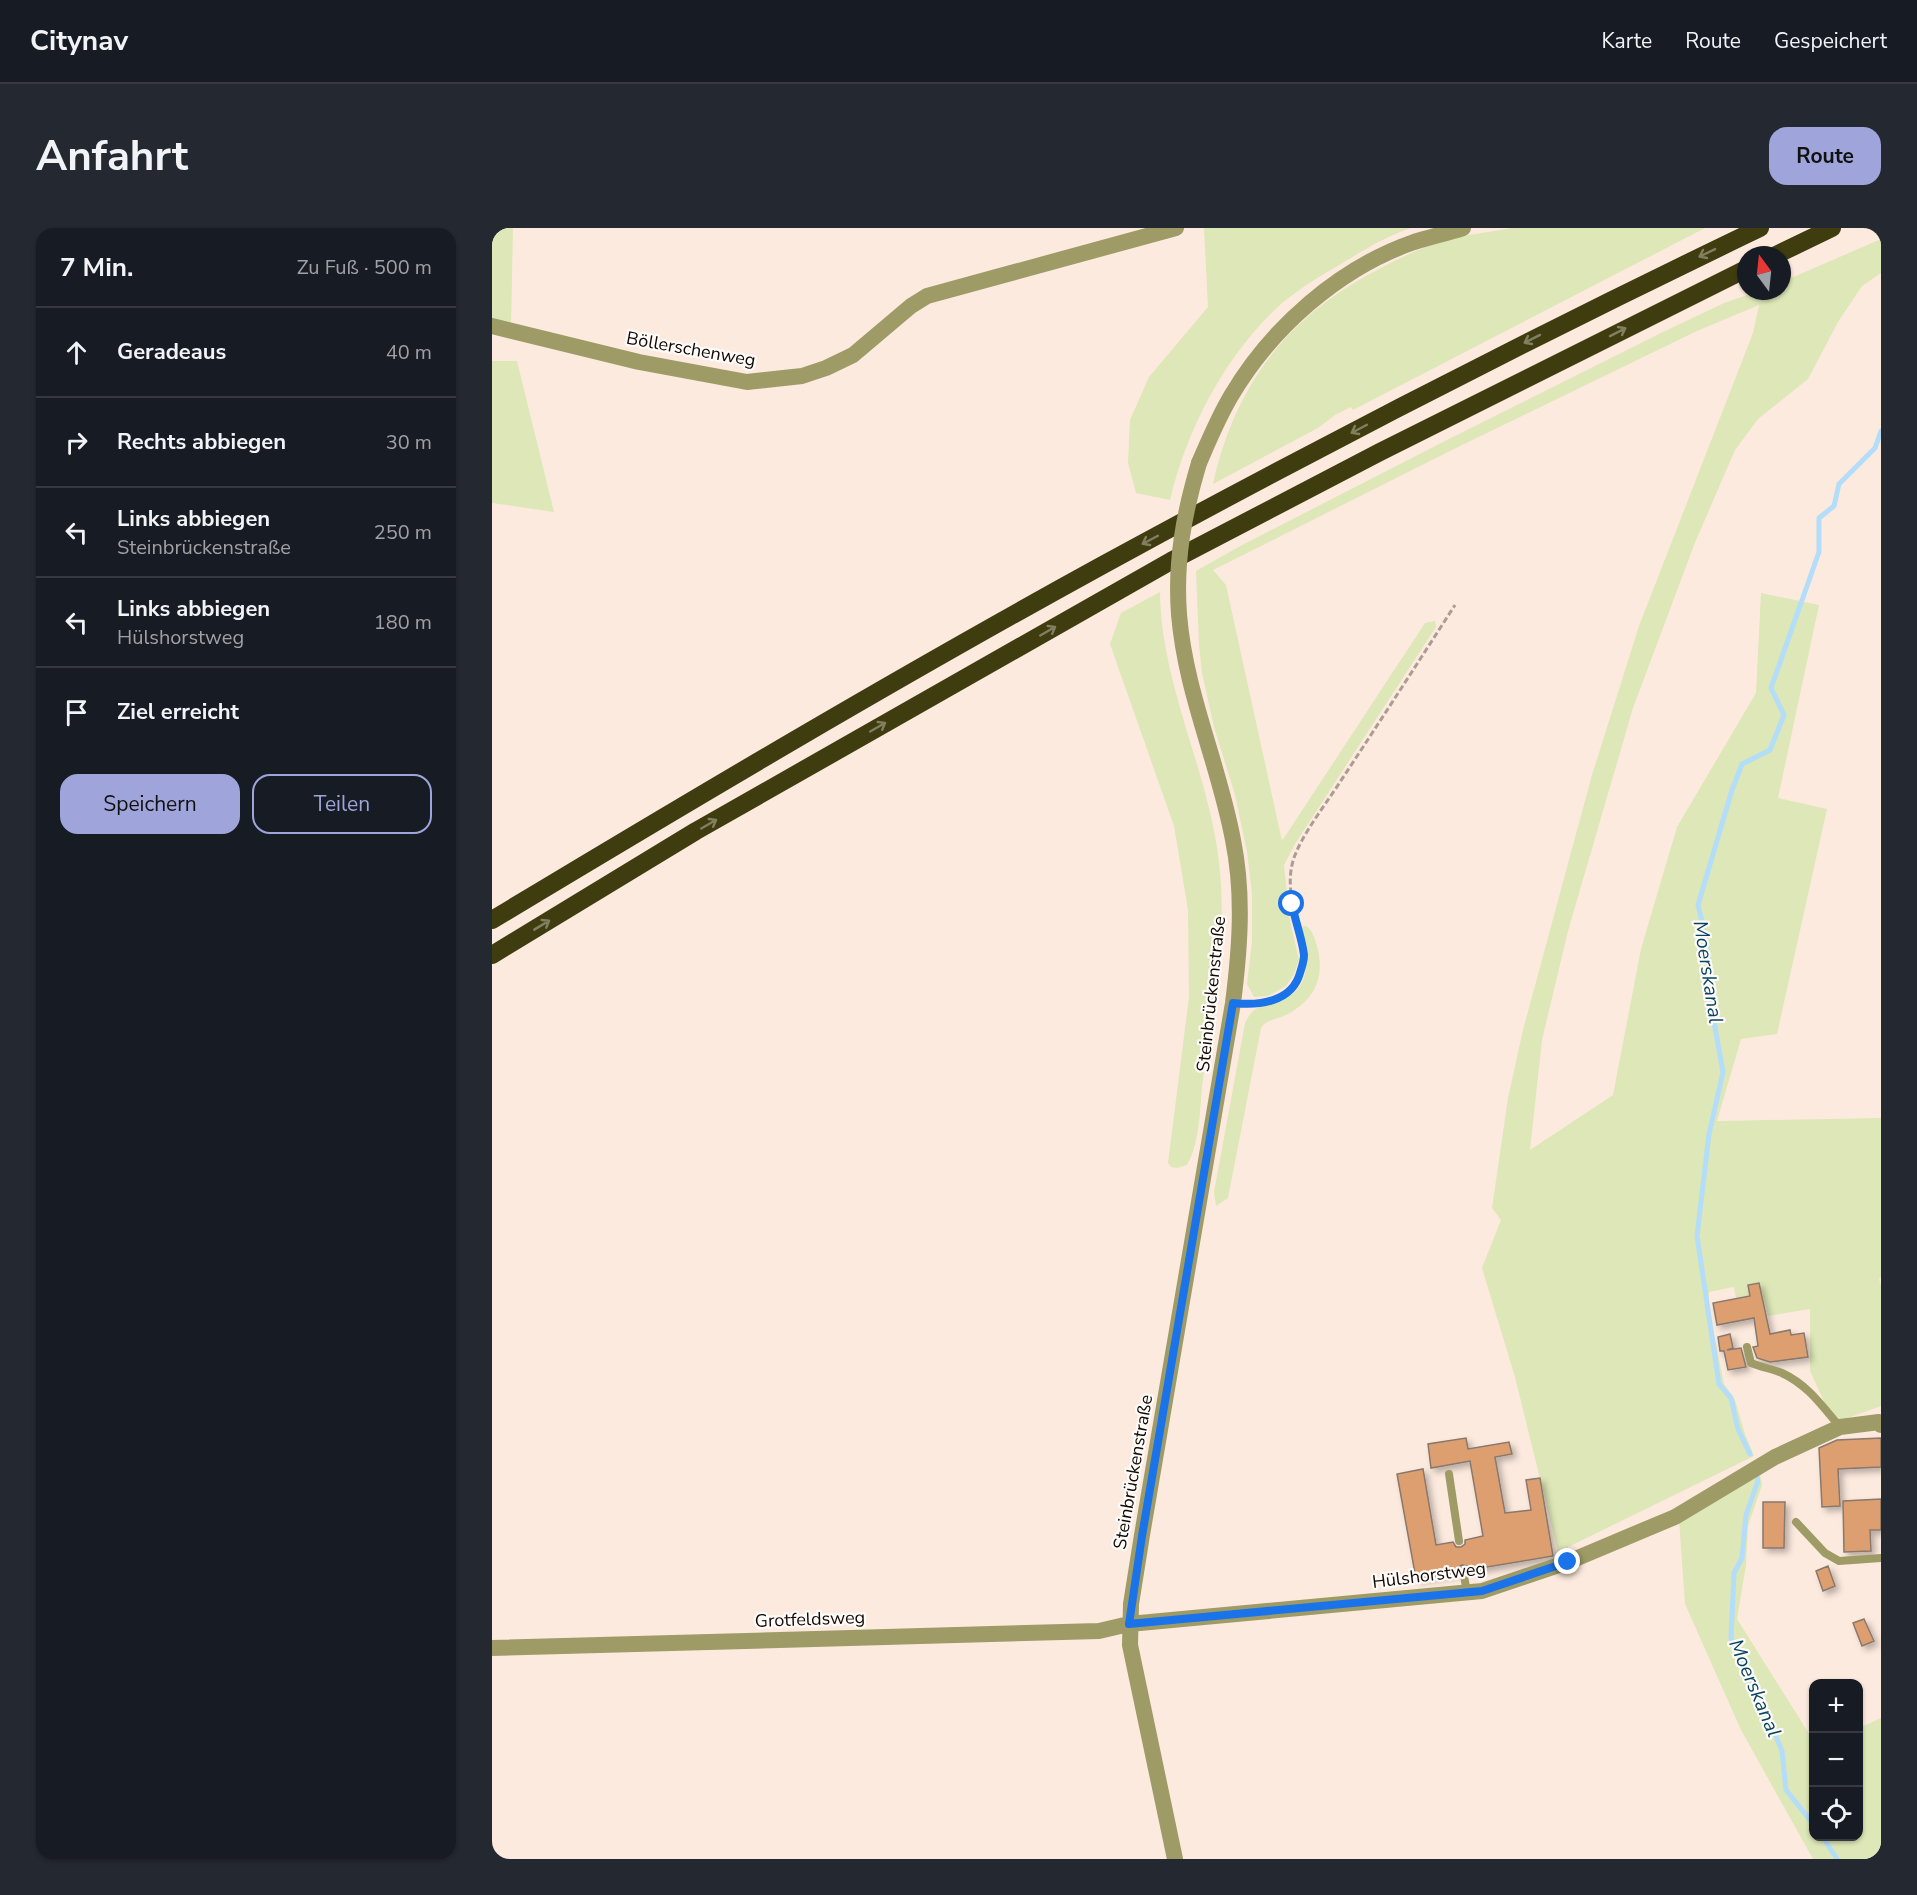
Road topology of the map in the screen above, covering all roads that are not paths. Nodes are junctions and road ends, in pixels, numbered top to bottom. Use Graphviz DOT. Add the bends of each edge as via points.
graph roads {
  1 [pos="1176,228"];
  2 [pos="1463,228"];
  3 [pos="1760,228"];
  4 [pos="1832,228"];
  5 [pos="1791,248"];
  6 [pos="1737,274"];
  7 [pos="492,326"];
  8 [pos="492,920"];
  9 [pos="492,955"];
  10 [pos="1747,1347"];
  11 [pos="1880,1421"];
  12 [pos="1840,1427"];
  13 [pos="1449,1474"];
  14 [pos="1796,1522"];
  15 [pos="1459,1541"];
  16 [pos="1881,1558"];
  17 [pos="1464,1571"];
  18 [pos="1467,1593"];
  19 [pos="1129,1624"];
  20 [pos="492,1648"];
  21 [pos="1175,1859"];
  1 -- 7 [label="street, Böllerschenweg" via="927,296 853,355 802,376 747,382 639,362"];
  2 -- 19 [label="street, Steinbrückenstraße, bridge" via="1412,243 1380,258 1350,274 1293,317 1232,394 1199,463 1187,503 1180,544 1179,614 1191,688 1233,839 1240,923 1233,1003"];
  3 -- 8 [label="highway, one-way" via="1514,348 1100,567"];
  4 -- 5 [label="highway"];
  9 -- 6 [label="highway, one-way" via="696,831 1171,561"];
  10 -- 12 [label="lane" via="1751,1363 1799,1382"];
  11 -- 12 [label="street, Hülshorstweg"];
  12 -- 18 [label="street, Hülshorstweg" via="1775,1456 1675,1517 1568,1562"];
  13 -- 15 [label="lane"];
  14 -- 16 [label="lane" via="1825,1553 1839,1561"];
  17 -- 18 [label="lane"];
  18 -- 19 [label="street, Hülshorstweg"];
  19 -- 20 [label="street, Grotfeldsweg" via="1099,1631"];
  19 -- 21 [label="street, Steinbrückenstraße" via="1130,1645"];
}
